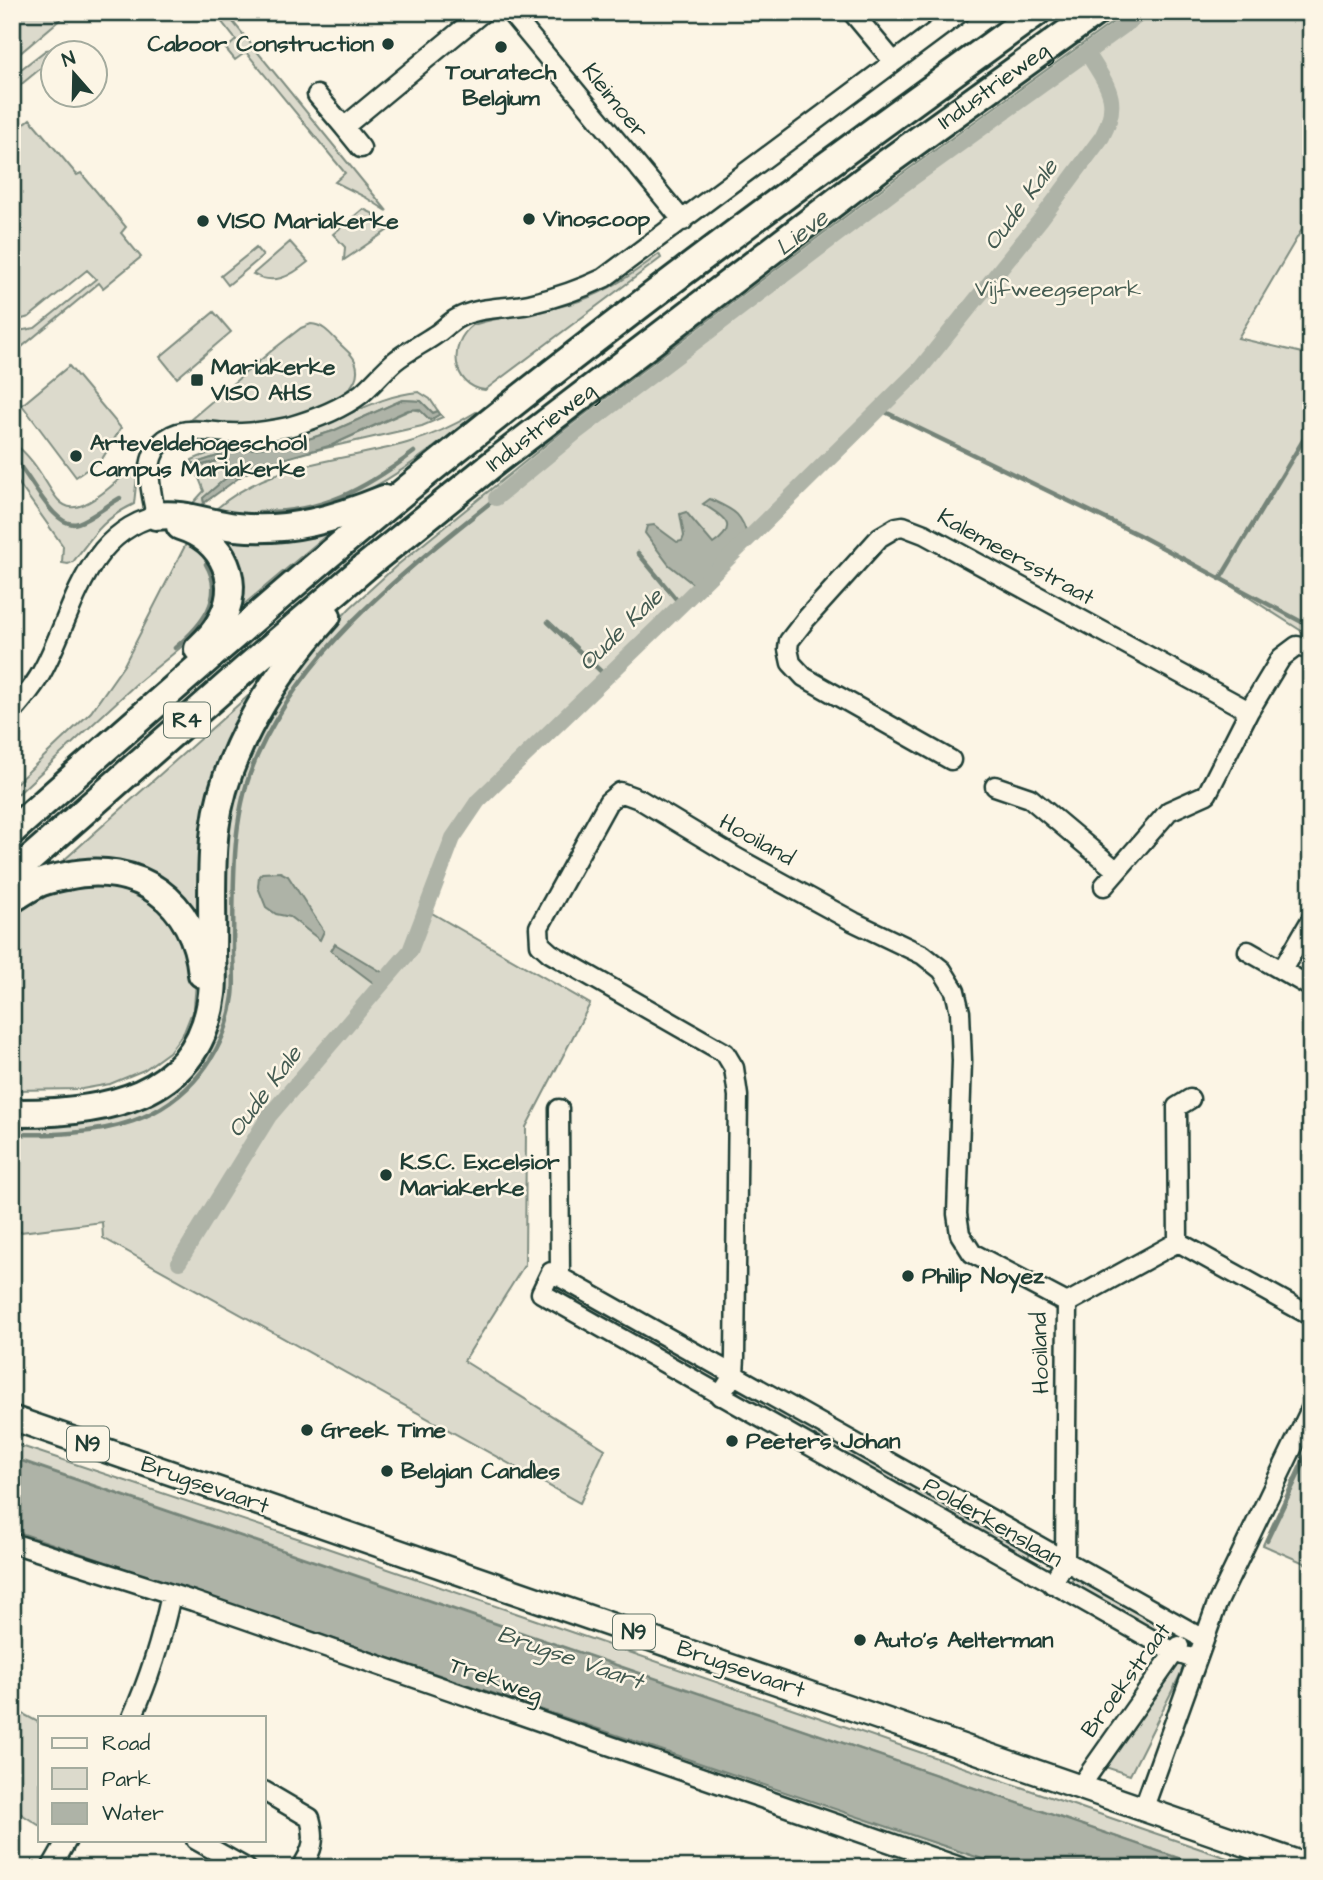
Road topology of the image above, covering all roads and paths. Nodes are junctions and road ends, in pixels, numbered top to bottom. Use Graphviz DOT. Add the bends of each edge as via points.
graph roads {
  1 [pos="484,12"];
  2 [pos="510,12"];
  3 [pos="852,12"];
  4 [pos="961,12"];
  5 [pos="1037,12"];
  6 [pos="1096,12"];
  7 [pos="893,61"];
  8 [pos="317,95"];
  9 [pos="344,127"];
  10 [pos="361,148"];
  11 [pos="682,221"];
  12 [pos="408,489"];
  13 [pos="156,516"];
  14 [pos="365,568"];
  15 [pos="1311,650"];
  16 [pos="161,699"];
  17 [pos="12,712"];
  18 [pos="1249,712"];
  19 [pos="951,760"];
  20 [pos="995,786"];
  21 [pos="12,831"];
  22 [pos="1117,871"];
  23 [pos="12,875"];
  24 [pos="1104,886"];
  25 [pos="12,899"];
  26 [pos="1311,920"];
  27 [pos="1248,951"];
  28 [pos="1282,970"];
  29 [pos="1311,987"];
  30 [pos="1178,1102"];
  31 [pos="12,1103"];
  32 [pos="558,1110"];
  33 [pos="12,1114"];
  34 [pos="1178,1242"];
  35 [pos="560,1277"];
  36 [pos="1067,1303"];
  37 [pos="1311,1316"];
  38 [pos="734,1374"];
  39 [pos="720,1396"];
  40 [pos="1311,1409"];
  41 [pos="12,1418"];
  42 [pos="12,1543"];
  43 [pos="1065,1562"];
  44 [pos="1052,1584"];
  45 [pos="171,1595"];
  46 [pos="1198,1635"];
  47 [pos="1174,1652"];
  48 [pos="1196,1660"];
  49 [pos="134,1716"];
  50 [pos="1079,1788"];
  51 [pos="266,1792"];
  52 [pos="1143,1810"];
  53 [pos="66,1842"];
  54 [pos="200,1842"];
  55 [pos="1311,1867"];
  56 [pos="51,1868"];
  57 [pos="246,1868"];
  58 [pos="301,1868"];
  59 [pos="963,1868"];
  1 -- 9 [label="street"];
  2 -- 11 [label="street, Kleimoer"];
  3 -- 7 [label="street"];
  4 -- 7 [label="street"];
  5 -- 12 [label="highway, Industrieweg / R4" via="750,221"];
  6 -- 14 [label="highway, Industrieweg / R4" via="881,167 558,412"];
  7 -- 11 [label="street"];
  8 -- 9 [label="street"];
  9 -- 10 [label="street"];
  11 -- 13 [label="street" via="604,278 572,293 457,318 396,360 342,406 261,432 192,430 169,438 159,445 150,466"];
  12 -- 13 [label="highway, R4" via="337,517 283,527 234,527 170,514"];
  12 -- 16 [label="highway, Industrieweg / R4"];
  13 -- 16 [label="highway, R4" via="209,540 222,555 230,581 220,624"];
  13 -- 17 [label="street" via="128,526 101,549 44,669"];
  14 -- 23 [label="highway, Industrieweg / R4"];
  14 -- 33 [label="highway" via="281,675 237,749 215,828 213,992 207,1021 185,1061 149,1090 126,1101 67,1112"];
  15 -- 18 [label="street" via="1297,646 1280,658"];
  16 -- 21 [label="highway, Industrieweg / R4"];
  18 -- 19 [label="street, Kalemeersstraat" via="911,527 897,527 880,537 806,619 789,641 789,656 804,677"];
  18 -- 22 [label="street" via="1206,794 1169,811"];
  20 -- 22 [label="street" via="1030,798"];
  22 -- 24 [label="street"];
  25 -- 31 [label="highway" via="36,884 85,872 142,880 169,899 187,921 200,953 202,991 197,1018 177,1055 144,1081 97,1097"];
  26 -- 28 [label="street"];
  27 -- 28 [label="street"];
  28 -- 29 [label="street"];
  30 -- 34 [label="street"];
  32 -- 35 [label="street"];
  34 -- 36 [label="street"];
  34 -- 37 [label="street"];
  35 -- 38 [label="street, Polderkenslaan"];
  35 -- 39 [label="street, Polderkenslaan" via="551,1272 541,1293"];
  36 -- 38 [label="street, Hooiland" via="972,1253 960,1234 960,1012 955,991 942,970 923,955 854,922 620,792 608,802 539,927 540,944 724,1053 734,1068 738,1096"];
  36 -- 43 [label="street, Hooiland"];
  38 -- 39 [label="street"];
  38 -- 43 [label="street, Polderkenslaan"];
  39 -- 44 [label="street, Polderkenslaan"];
  40 -- 46 [label="street, Broekstraat"];
  41 -- 50 [label="main road, Brugsevaart / N9"];
  42 -- 45 [label="street, Trekweg"];
  43 -- 44 [label="street"];
  43 -- 46 [label="street, Polderkenslaan"];
  44 -- 47 [label="street, Polderkenslaan"];
  45 -- 49 [label="street" via="162,1638"];
  45 -- 59 [label="street, Trekweg"];
  46 -- 47 [label="street, Broekstraat"];
  46 -- 48 [label="street, Broekstraat"];
  47 -- 48 [label="street, Polderkenslaan"];
  47 -- 50 [label="street, Broekstraat"];
  48 -- 52 [label="street, Broekstraat"];
  50 -- 52 [label="main road, Brugsevaart / N9"];
  51 -- 58 [label="street" via="310,1818 313,1850"];
  52 -- 55 [label="main road, Brugsevaart / N9"];
  53 -- 56 [label="street"];
  54 -- 57 [label="street"];
}
